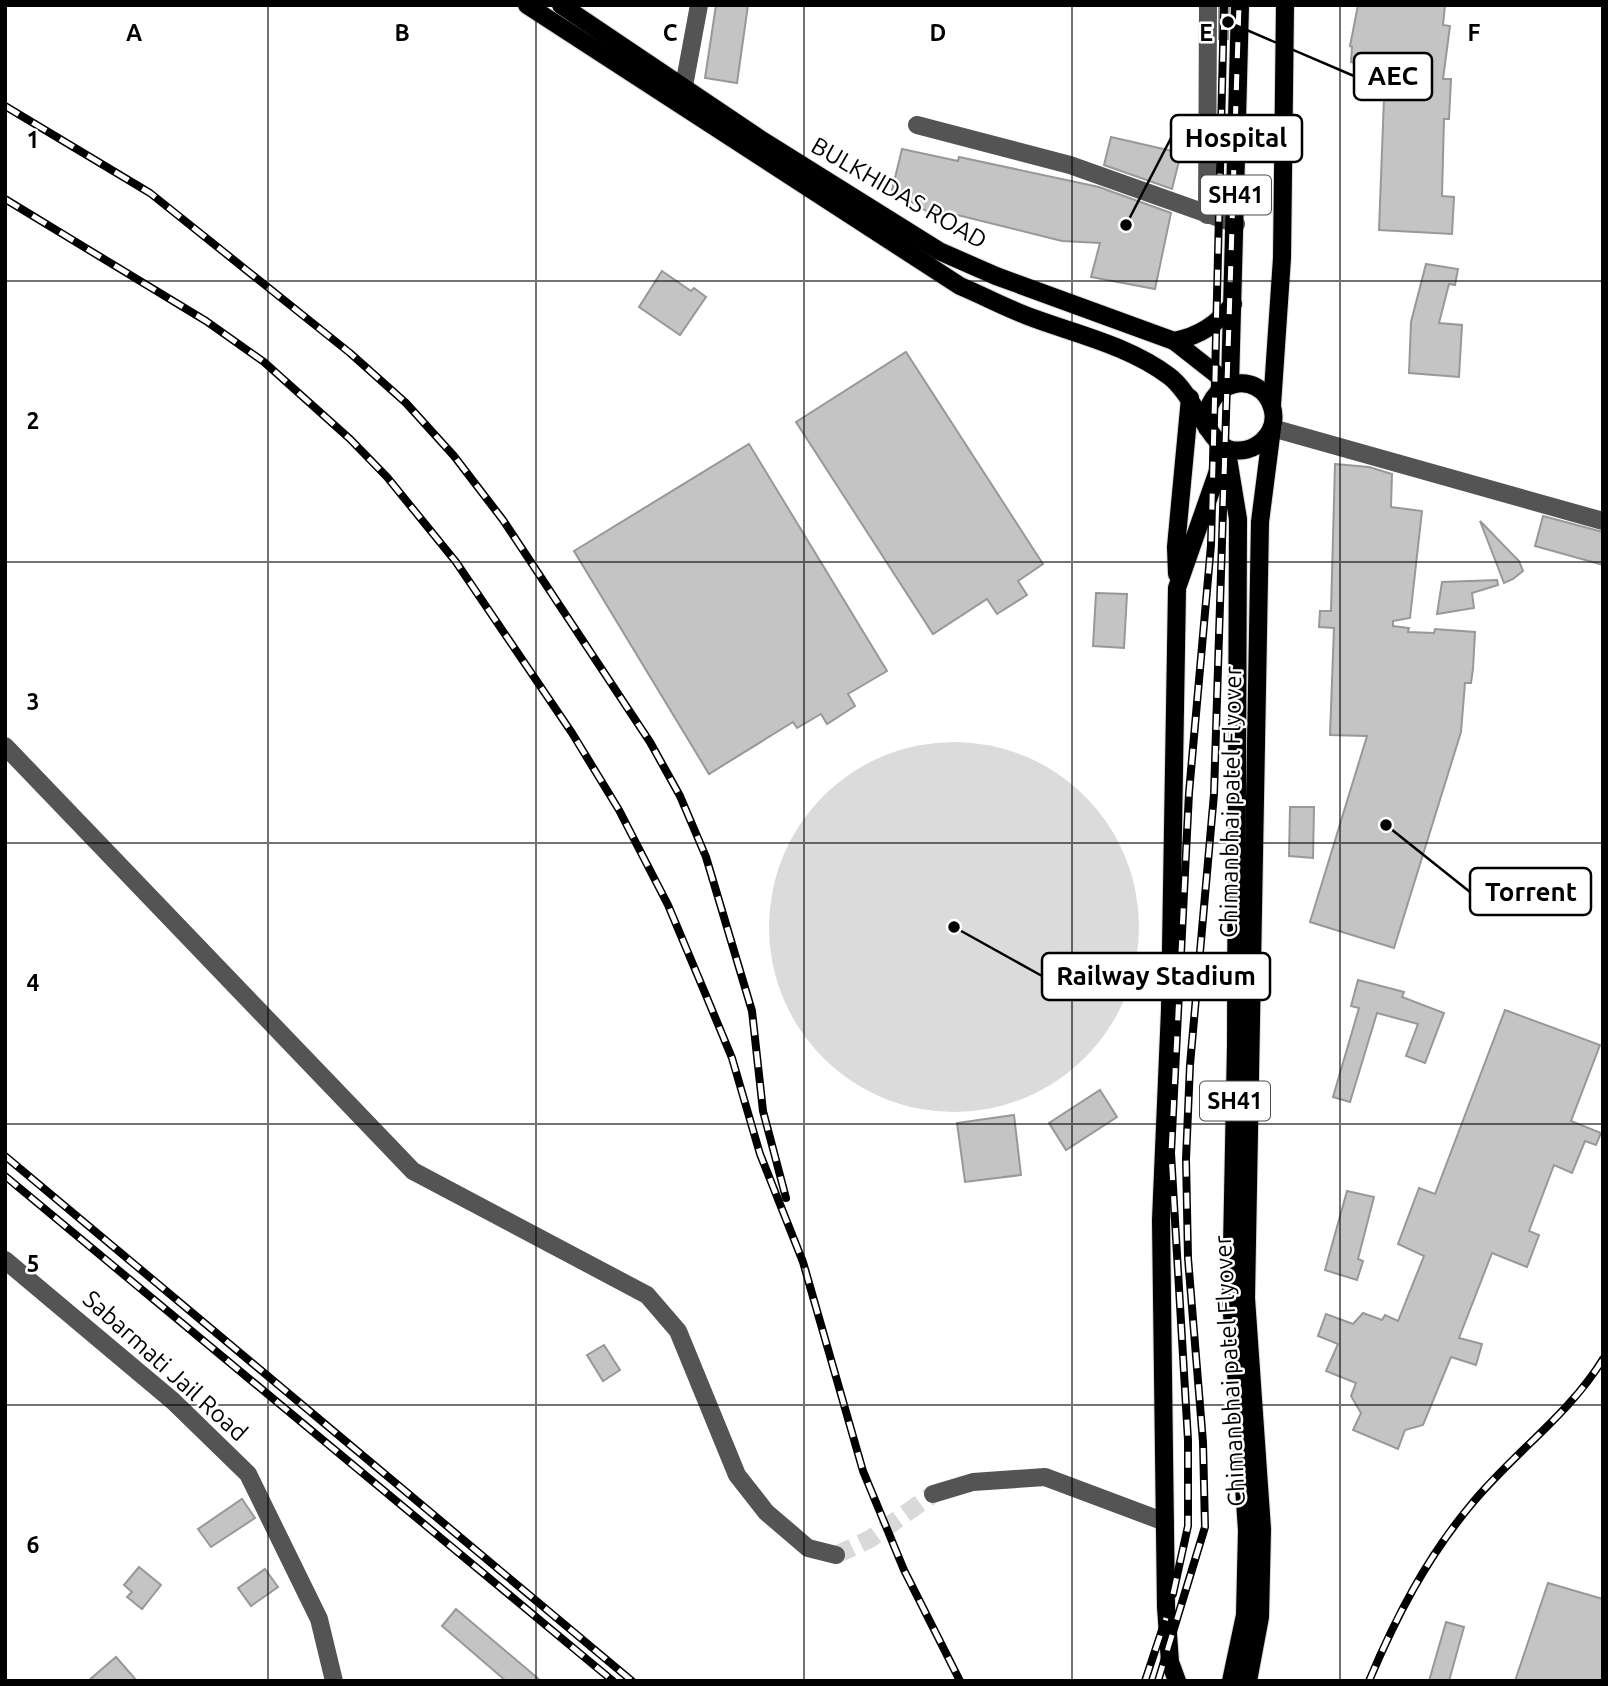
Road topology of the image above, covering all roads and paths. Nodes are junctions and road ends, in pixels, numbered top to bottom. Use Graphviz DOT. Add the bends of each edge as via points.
graph roads {
  1 [pos="527,5"];
  2 [pos="561,5"];
  3 [pos="699,5"];
  4 [pos="1208,5"];
  5 [pos="1240,5"];
  6 [pos="1285,5"];
  7 [pos="684,86"];
  8 [pos="680,106"];
  9 [pos="917,125"];
  10 [pos="1207,215"];
  11 [pos="1236,225"];
  12 [pos="1233,304"];
  13 [pos="1174,341"];
  14 [pos="1230,385"];
  15 [pos="1190,398"];
  16 [pos="1272,405"];
  17 [pos="1207,428"];
  18 [pos="1272,428"];
  19 [pos="1226,448"];
  20 [pos="1603,521"];
  21 [pos="1177,589"];
  22 [pos="5,746"];
  23 [pos="5,1260"];
  24 [pos="933,1494"];
  25 [pos="1165,1522"];
  26 [pos="836,1555"];
  27 [pos="1170,1662"];
  28 [pos="334,1681"];
  29 [pos="1177,1681"];
  30 [pos="1189,1681"];
  31 [pos="1231,1681"];
  32 [pos="1248,1681"];
  1 -- 8 [label="main road"];
  2 -- 7 [label="main road, BULKHIDAS ROAD"];
  3 -- 7 [label="street"];
  4 -- 10 [label="street"];
  5 -- 11 [label="main road, SH41"];
  6 -- 16 [label="main road, SH41" via="1282,258"];
  7 -- 8 [label="street"];
  7 -- 13 [label="main road, BULKHIDAS ROAD" via="939,251"];
  8 -- 15 [label="main road" via="960,286 1030,317 1120,348 1169,376"];
  9 -- 10 [label="street" via="1070,165"];
  10 -- 11 [label="street"];
  11 -- 12 [label="main road, SH41"];
  12 -- 13 [label="main road" via="1200,334"];
  12 -- 14 [label="main road, SH41"];
  13 -- 14 [label="main road, BULKHIDAS ROAD"];
  14 -- 16 [label="main road" via="1255,387"];
  14 -- 17 [label="main road" via="1210,401"];
  15 -- 17 [label="main road"];
  15 -- 21 [label="main road" via="1176,547"];
  16 -- 18 [label="main road"];
  17 -- 19 [label="main road"];
  18 -- 19 [label="main road" via="1253,448"];
  18 -- 20 [label="street"];
  18 -- 32 [label="main road, Chimanbhai patel Flyover / SH41" via="1260,522 1246,1298 1262,1529 1260,1617"];
  19 -- 21 [label="main road"];
  19 -- 31 [label="main road, Chimanbhai patel Flyover / SH41" via="1238,519 1231,1299 1247,1530 1245,1615"];
  21 -- 25 [label="main road" via="1170,1010 1161,1220"];
  22 -- 26 [label="street" via="413,1171 647,1296 678,1331 737,1475 766,1513 808,1548"];
  23 -- 28 [label="street, Sabarmati Jail Road" via="173,1401 248,1474 319,1619"];
  24 -- 25 [label="street" via="973,1482 1045,1477"];
  25 -- 27 [label="main road"];
  27 -- 29 [label="main road"];
  27 -- 30 [label="main road"];
}
